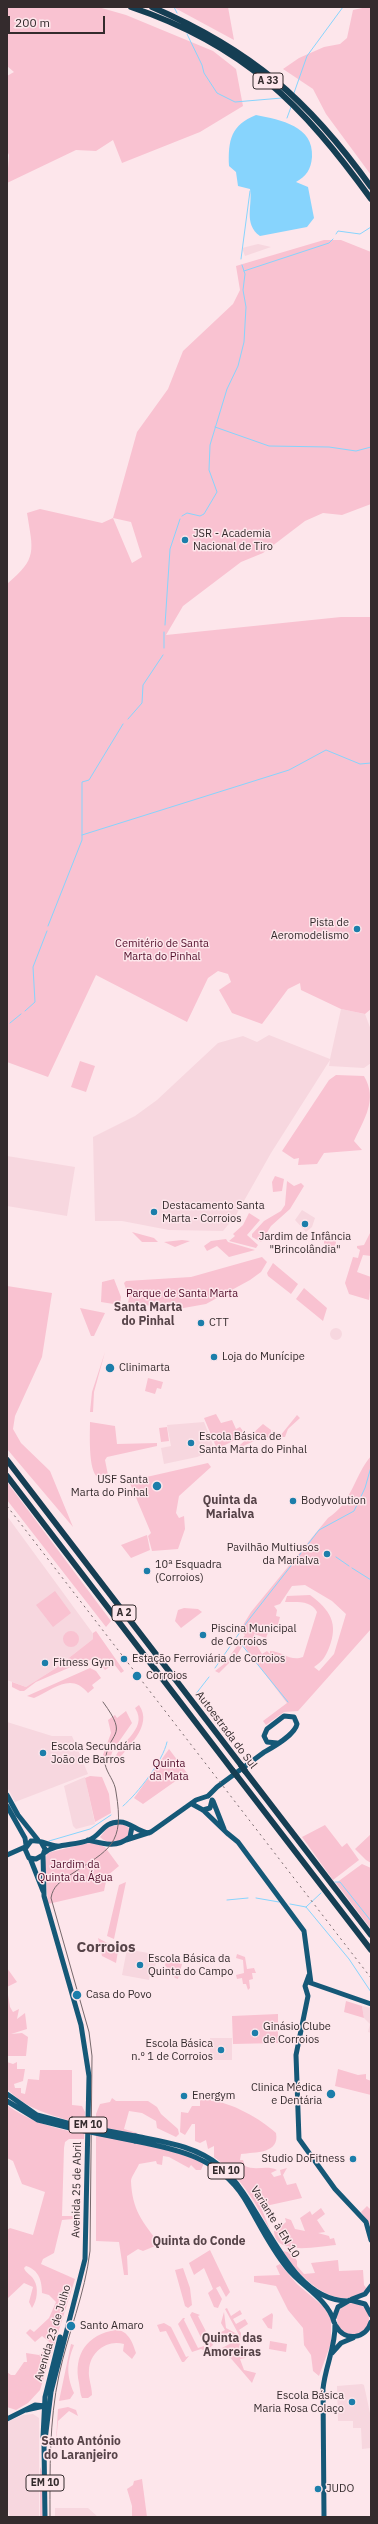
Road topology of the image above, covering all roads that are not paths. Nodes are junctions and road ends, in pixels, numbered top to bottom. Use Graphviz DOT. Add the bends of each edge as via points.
graph roads {
  1 [pos="131,7"];
  2 [pos="152,7"];
  3 [pos="371,187"];
  4 [pos="371,198"];
  5 [pos="7,1460"];
  6 [pos="7,1476"];
  7 [pos="266,1741"];
  8 [pos="277,1743"];
  9 [pos="264,1753"];
  10 [pos="7,1795"];
  11 [pos="200,1798"];
  12 [pos="211,1798"];
  13 [pos="192,1804"];
  14 [pos="7,1806"];
  15 [pos="201,1808"];
  16 [pos="132,1827"];
  17 [pos="226,1831"];
  18 [pos="98,1832"];
  19 [pos="148,1833"];
  20 [pos="88,1840"];
  21 [pos="126,1840"];
  22 [pos="40,1841"];
  23 [pos="101,1843"];
  24 [pos="26,1846"];
  25 [pos="58,1846"];
  26 [pos="14,1854"];
  27 [pos="44,1854"];
  28 [pos="7,1855"];
  29 [pos="28,1857"];
  30 [pos="44,1894"];
  31 [pos="371,1935"];
  32 [pos="371,1950"];
  33 [pos="310,1986"];
  34 [pos="371,2004"];
  35 [pos="7,2094"];
  36 [pos="7,2101"];
  37 [pos="70,2126"];
  38 [pos="135,2138"];
  39 [pos="371,2240"];
  40 [pos="81,2278"];
  41 [pos="371,2286"];
  42 [pos="348,2300"];
  43 [pos="371,2303"];
  44 [pos="371,2314"];
  45 [pos="371,2322"];
  46 [pos="335,2323"];
  47 [pos="371,2335"];
  48 [pos="358,2336"];
  49 [pos="326,2366"];
  50 [pos="46,2406"];
  51 [pos="25,2410"];
  52 [pos="31,2410"];
  53 [pos="7,2419"];
  54 [pos="42,2424"];
  55 [pos="44,2448"];
  56 [pos="45,2517"];
  57 [pos="324,2517"];
  1 -- 4 [label="highway, A 33" via="196,33 222,48 275,86 314,126"];
  2 -- 3 [label="highway, A 33" via="216,38 262,68 309,109"];
  5 -- 31 [label="highway, Autoestrada do Sul / A 2"];
  6 -- 32 [label="highway, Autoestrada do Sul / A 2"];
  7 -- 8 [label="main road" via="270,1744"];
  7 -- 8 [label="main road" via="264,1733 267,1729 284,1716 291,1716 297,1721 296,1729"];
  7 -- 9 [label="main road"];
  8 -- 9 [label="main road"];
  9 -- 12 [label="main road" via="217,1788"];
  10 -- 22 [label="main road" via="18,1815"];
  11 -- 12 [label="main road"];
  11 -- 13 [label="main road"];
  11 -- 15 [label="main road"];
  12 -- 15 [label="main road" via="210,1808"];
  12 -- 17 [label="main road"];
  13 -- 15 [label="main road"];
  13 -- 19 [label="main road"];
  14 -- 24 [label="main road" via="25,1838"];
  15 -- 17 [label="main road"];
  16 -- 18 [label="main road" via="126,1823 114,1823 106,1825"];
  16 -- 19 [label="main road" via="138,1832"];
  16 -- 21 [label="main road" via="132,1835"];
  17 -- 33 [label="main road" via="244,1850 304,1931"];
  18 -- 20 [label="main road"];
  18 -- 23 [label="main road"];
  19 -- 21 [label="main road"];
  20 -- 23 [label="main road"];
  20 -- 25 [label="main road"];
  21 -- 23 [label="main road" via="111,1845"];
  22 -- 24 [label="main road" via="31,1841"];
  22 -- 25 [label="main road"];
  22 -- 27 [label="main road" via="44,1847"];
  24 -- 26 [label="main road"];
  24 -- 29 [label="main road"];
  25 -- 27 [label="main road"];
  26 -- 28 [label="main road"];
  26 -- 29 [label="main road"];
  27 -- 29 [label="main road" via="36,1859"];
  27 -- 30 [label="main road, Avenida 25 de Abril / EM 10"];
  29 -- 30 [label="main road, Avenida 25 de Abril" via="34,1864"];
  30 -- 40 [label="main road, Avenida 25 de Abril / EM 10" via="80,2021 88,2065 87,2236"];
  33 -- 34 [label="main road"];
  33 -- 39 [label="main road" via="296,2055 299,2139 335,2189 366,2222"];
  35 -- 37 [label="main road, Variante à EN 10 / EN 10" via="37,2115"];
  36 -- 37 [label="main road, Variante à EN 10 / EN 10" via="38,2120"];
  37 -- 38 [label="main road, Variante à EN 10 / EN 10, bridge"];
  38 -- 42 [label="main road, Variante à EN 10 / EN 10" via="189,2148 218,2164 244,2191 277,2248 301,2278 322,2295 335,2300"];
  38 -- 46 [label="main road, Variante à EN 10 / EN 10" via="187,2153 206,2161 223,2174 241,2194 282,2262 328,2308"];
  40 -- 50 [label="main road, Avenida 23 de Julho / EM 10"];
  41 -- 42 [label="main road" via="363,2295"];
  42 -- 44 [label="main road, Variante à EN 10" via="362,2302"];
  42 -- 46 [label="main road" via="337,2309"];
  43 -- 44 [label="main road"];
  45 -- 48 [label="main road" via="366,2331"];
  46 -- 48 [label="main road" via="342,2334"];
  46 -- 49 [label="main road" via="335,2339"];
  47 -- 48 [label="main road"];
  48 -- 49 [label="main road" via="336,2348"];
  49 -- 57 [label="main road" via="323,2389"];
  50 -- 51 [label="main road" via="38,2404"];
  50 -- 52 [label="main road"];
  50 -- 54 [label="main road, Avenida 23 de Julho / EM 10"];
  50 -- 55 [label="main road, Avenida 23 de Julho / EM 10"];
  51 -- 52 [label="main road"];
  51 -- 53 [label="main road"];
  52 -- 54 [label="main road" via="38,2414"];
  54 -- 55 [label="main road, Avenida 23 de Julho / EM 10"];
  55 -- 56 [label="main road, Avenida 23 de Julho / EM 10"];
}
